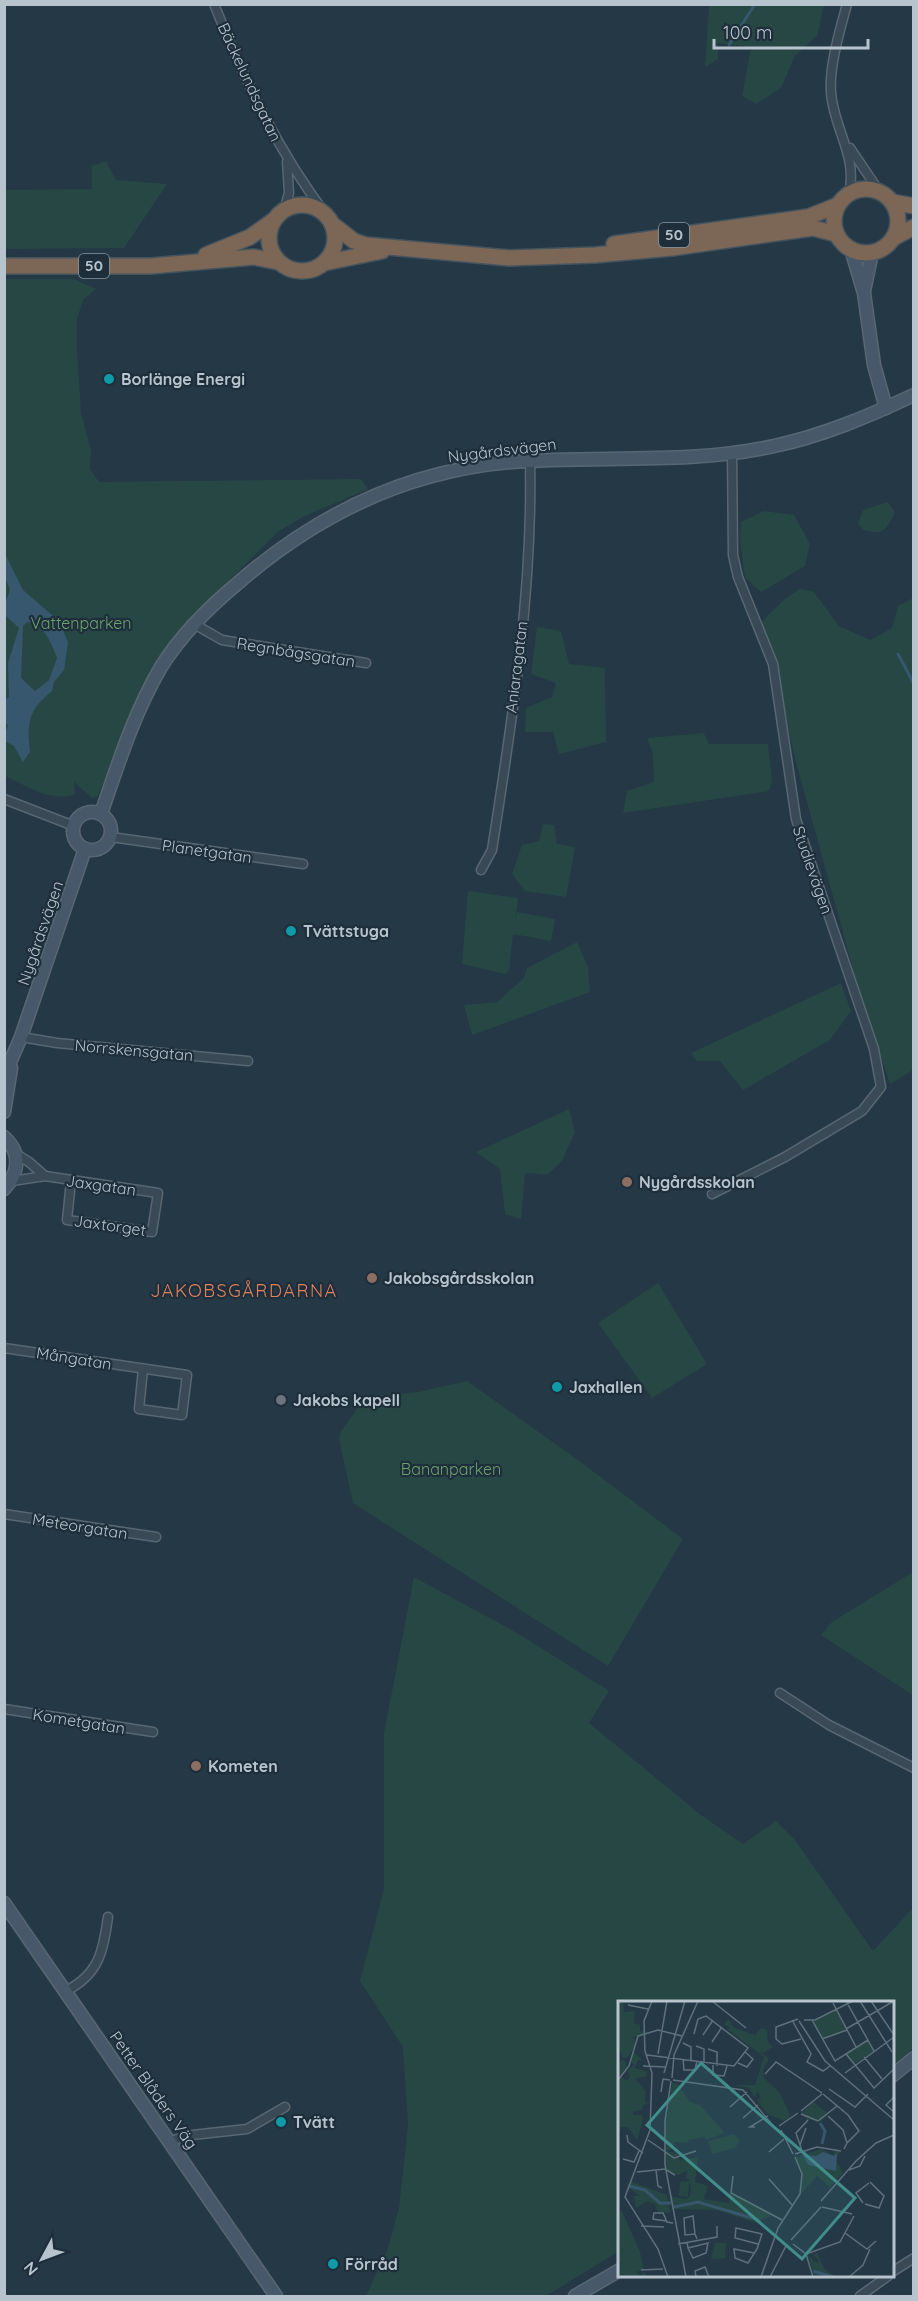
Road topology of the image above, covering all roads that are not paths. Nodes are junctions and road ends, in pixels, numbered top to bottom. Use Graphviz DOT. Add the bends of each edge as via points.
graph roads {
  1 [pos="214,4"];
  2 [pos="847,4"];
  3 [pos="843,138"];
  4 [pos="286,159"];
  5 [pos="879,191"];
  6 [pos="849,193"];
  7 [pos="892,202"];
  8 [pos="838,205"];
  9 [pos="914,206"];
  10 [pos="279,215"];
  11 [pos="329,220"];
  12 [pos="914,227"];
  13 [pos="836,234"];
  14 [pos="893,238"];
  15 [pos="400,249"];
  16 [pos="851,249"];
  17 [pos="872,253"];
  18 [pos="509,258"];
  19 [pos="278,262"];
  20 [pos="324,262"];
  21 [pos="183,263"];
  22 [pos="4,266"];
  23 [pos="864,292"];
  24 [pos="914,395"];
  25 [pos="886,408"];
  26 [pos="732,452"];
  27 [pos="530,461"];
  28 [pos="194,624"];
  29 [pos="366,663"];
  30 [pos="4,799"];
  31 [pos="101,814"];
  32 [pos="74,826"];
  33 [pos="111,837"];
  34 [pos="86,849"];
  35 [pos="303,864"];
  36 [pos="481,870"];
  37 [pos="21,1036"];
  38 [pos="12,1061"];
  39 [pos="248,1061"];
  40 [pos="4,1076"];
  41 [pos="4,1112"];
  42 [pos="6,1137"];
  43 [pos="16,1154"];
  44 [pos="45,1176"];
  45 [pos="70,1181"];
  46 [pos="8,1185"];
  47 [pos="158,1193"];
  48 [pos="712,1194"];
  49 [pos="4,1348"];
  50 [pos="143,1369"];
  51 [pos="4,1514"];
  52 [pos="156,1538"];
  53 [pos="780,1693"];
  54 [pos="4,1709"];
  55 [pos="153,1732"];
  56 [pos="914,1768"];
  57 [pos="4,1903"];
  58 [pos="108,1917"];
  59 [pos="66,1991"];
  60 [pos="914,2058"];
  61 [pos="894,2074"];
  62 [pos="285,2107"];
  63 [pos="170,2141"];
  64 [pos="914,2258"];
  65 [pos="618,2271"];
  66 [pos="894,2271"];
  67 [pos="887,2277"];
  68 [pos="276,2296"];
  69 [pos="575,2296"];
  70 [pos="860,2296"];
  1 -- 4 [label="street, Bäckelundsgatan" via="241,71"];
  2 -- 3 [label="street" via="831,93"];
  3 -- 5 [label="street"];
  3 -- 6 [label="street" via="852,172"];
  4 -- 10 [label="street, Bäckelundsgatan" via="289,193"];
  4 -- 11 [label="street, Bäckelundsgatan"];
  5 -- 6 [label="highway" via="866,188"];
  5 -- 7 [label="highway"];
  6 -- 8 [label="highway"];
  7 -- 9 [label="highway"];
  7 -- 14 [label="highway" via="899,221"];
  8 -- 13 [label="highway" via="834,218"];
  8 -- 18 [label="highway, 50" via="808,217"];
  10 -- 11 [label="highway" via="293,206 311,206"];
  10 -- 19 [label="highway" via="271,227 269,242"];
  10 -- 21 [label="highway, 50" via="250,237"];
  11 -- 15 [label="highway, 50" via="354,241"];
  11 -- 20 [label="highway" via="334,244"];
  12 -- 14 [label="highway"];
  13 -- 16 [label="highway"];
  13 -- 18 [label="highway, 50" via="813,228 672,248"];
  14 -- 17 [label="highway" via="886,247"];
  15 -- 18 [label="highway, 50"];
  15 -- 20 [label="highway, 50"];
  16 -- 17 [label="highway"];
  16 -- 23 [label="street"];
  17 -- 23 [label="street"];
  19 -- 20 [label="highway" via="301,271"];
  19 -- 21 [label="highway, 50" via="254,257"];
  21 -- 22 [label="highway, 50"];
  23 -- 25 [label="street" via="874,365"];
  24 -- 25 [label="street, Nygårdsvägen"];
  25 -- 26 [label="street, Nygårdsvägen" via="822,433"];
  26 -- 27 [label="street, Nygårdsvägen"];
  26 -- 48 [label="street, Studievägen" via="733,555 738,577 773,664 796,819 874,1049 881,1087 862,1112"];
  27 -- 28 [label="street, Nygårdsvägen" via="450,472 381,492 291,540"];
  27 -- 36 [label="street, Aniaragatan" via="529,549 515,686 492,850"];
  28 -- 29 [label="street, Regnbågsgatan" via="222,640"];
  28 -- 31 [label="street, Nygårdsvägen" via="163,665 136,712"];
  30 -- 32 [label="street"];
  31 -- 32 [label="street" via="84,814"];
  31 -- 33 [label="street" via="109,821"];
  32 -- 34 [label="street" via="76,842"];
  33 -- 34 [label="street" via="98,850"];
  33 -- 35 [label="street, Planetgatan"];
  34 -- 37 [label="street, Nygårdsvägen"];
  37 -- 38 [label="street, Nygårdsvägen"];
  37 -- 39 [label="street, Norrskensgatan" via="57,1043"];
  38 -- 40 [label="street, Nygårdsvägen"];
  38 -- 41 [label="street, Nygårdsvägen"];
  42 -- 43 [label="street"];
  43 -- 44 [label="street, Jaxgatan"];
  43 -- 46 [label="street" via="16,1173"];
  44 -- 45 [label="street, Jaxgatan"];
  44 -- 46 [label="street, Jaxgatan"];
  45 -- 47 [label="street, Jaxgatan"];
  45 -- 47 [label="street, Jaxtorget" via="67,1220 152,1232"];
  49 -- 50 [label="street, Mångatan"];
  50 -- 50 [label="street, Mångatan" via="187,1374 182,1415 139,1409"];
  51 -- 52 [label="street, Meteorgatan"];
  53 -- 56 [label="street" via="829,1725"];
  54 -- 55 [label="street, Kometgatan"];
  57 -- 59 [label="street, Petter Blåders Väg"];
  58 -- 59 [label="street" via="98,1962 82,1983"];
  59 -- 63 [label="street, Petter Blåders Väg"];
  60 -- 61 [label="street"];
  62 -- 63 [label="street" via="247,2129"];
  63 -- 68 [label="street, Petter Blåders Väg"];
  64 -- 66 [label="street"];
  65 -- 69 [label="street"];
  67 -- 70 [label="street"];
}
